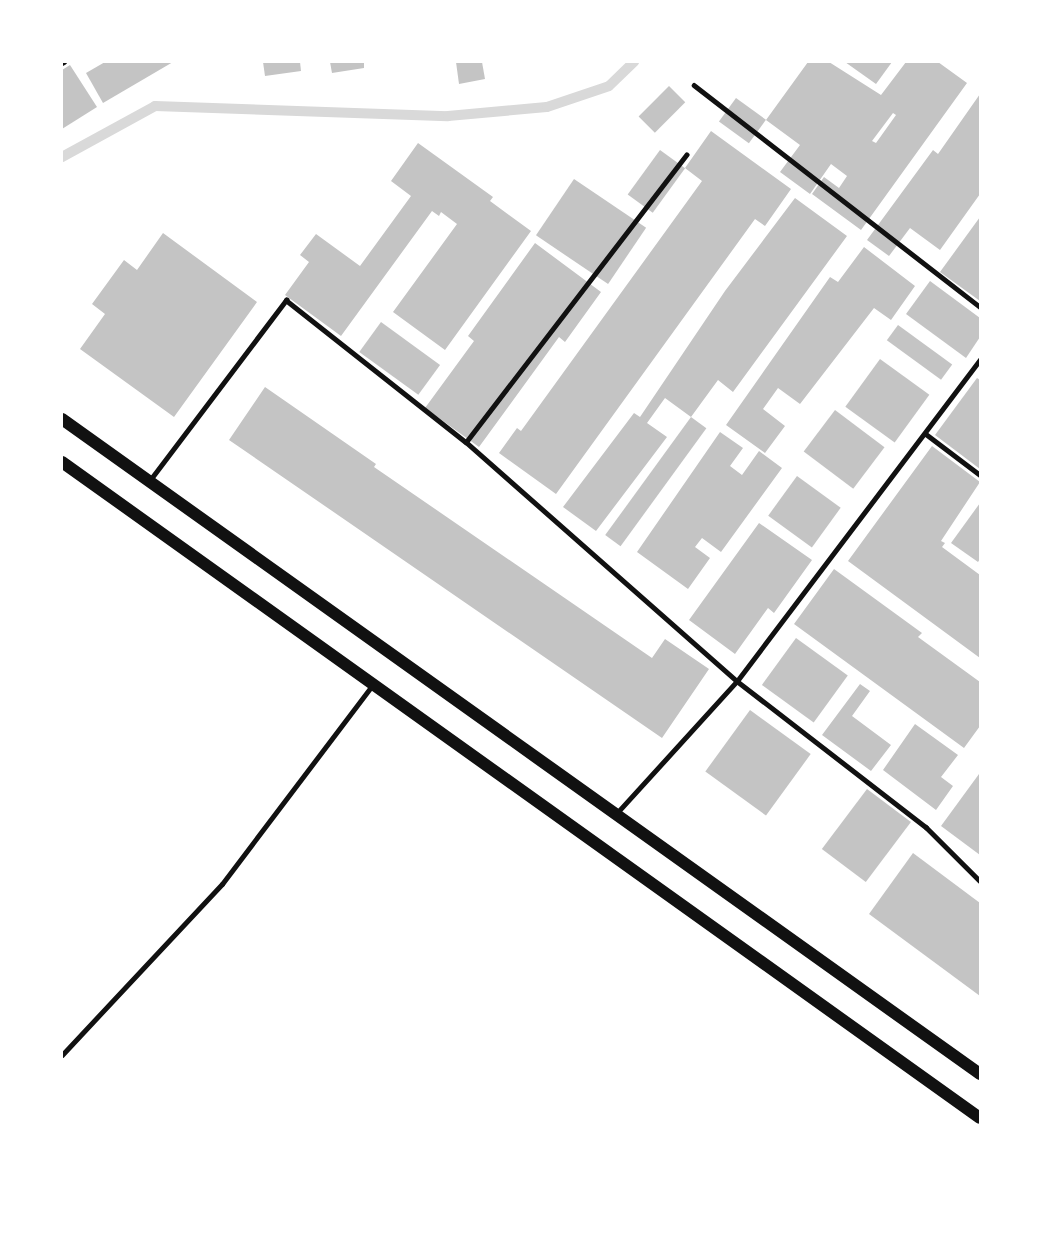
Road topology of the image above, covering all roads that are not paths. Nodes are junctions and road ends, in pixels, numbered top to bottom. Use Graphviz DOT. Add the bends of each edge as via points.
graph roads {
  1 [pos="694,85"];
  2 [pos="686,155"];
  3 [pos="981,307"];
  4 [pos="981,360"];
  5 [pos="973,370"];
  6 [pos="981,375"];
  7 [pos="62,419"];
  8 [pos="926,434"];
  9 [pos="466,442"];
  10 [pos="62,462"];
  11 [pos="981,475"];
  12 [pos="148,482"];
  13 [pos="737,681"];
  14 [pos="372,686"];
  15 [pos="614,816"];
  16 [pos="981,881"];
  17 [pos="62,1055"];
  18 [pos="981,1074"];
  19 [pos="981,1118"];
  1 -- 3 [label="lane"];
  2 -- 9 [label="lane"];
  4 -- 5 [label="lane"];
  5 -- 6 [label="lane"];
  5 -- 8 [label="lane"];
  7 -- 12 [label="main road"];
  8 -- 11 [label="lane"];
  8 -- 13 [label="lane" via="867,505"];
  9 -- 12 [label="lane" via="286,300"];
  9 -- 13 [label="lane"];
  10 -- 14 [label="main road"];
  12 -- 15 [label="main road"];
  13 -- 15 [label="lane"];
  13 -- 16 [label="lane" via="926,826"];
  14 -- 17 [label="lane" via="222,884"];
  14 -- 19 [label="main road"];
  15 -- 18 [label="main road"];
}
